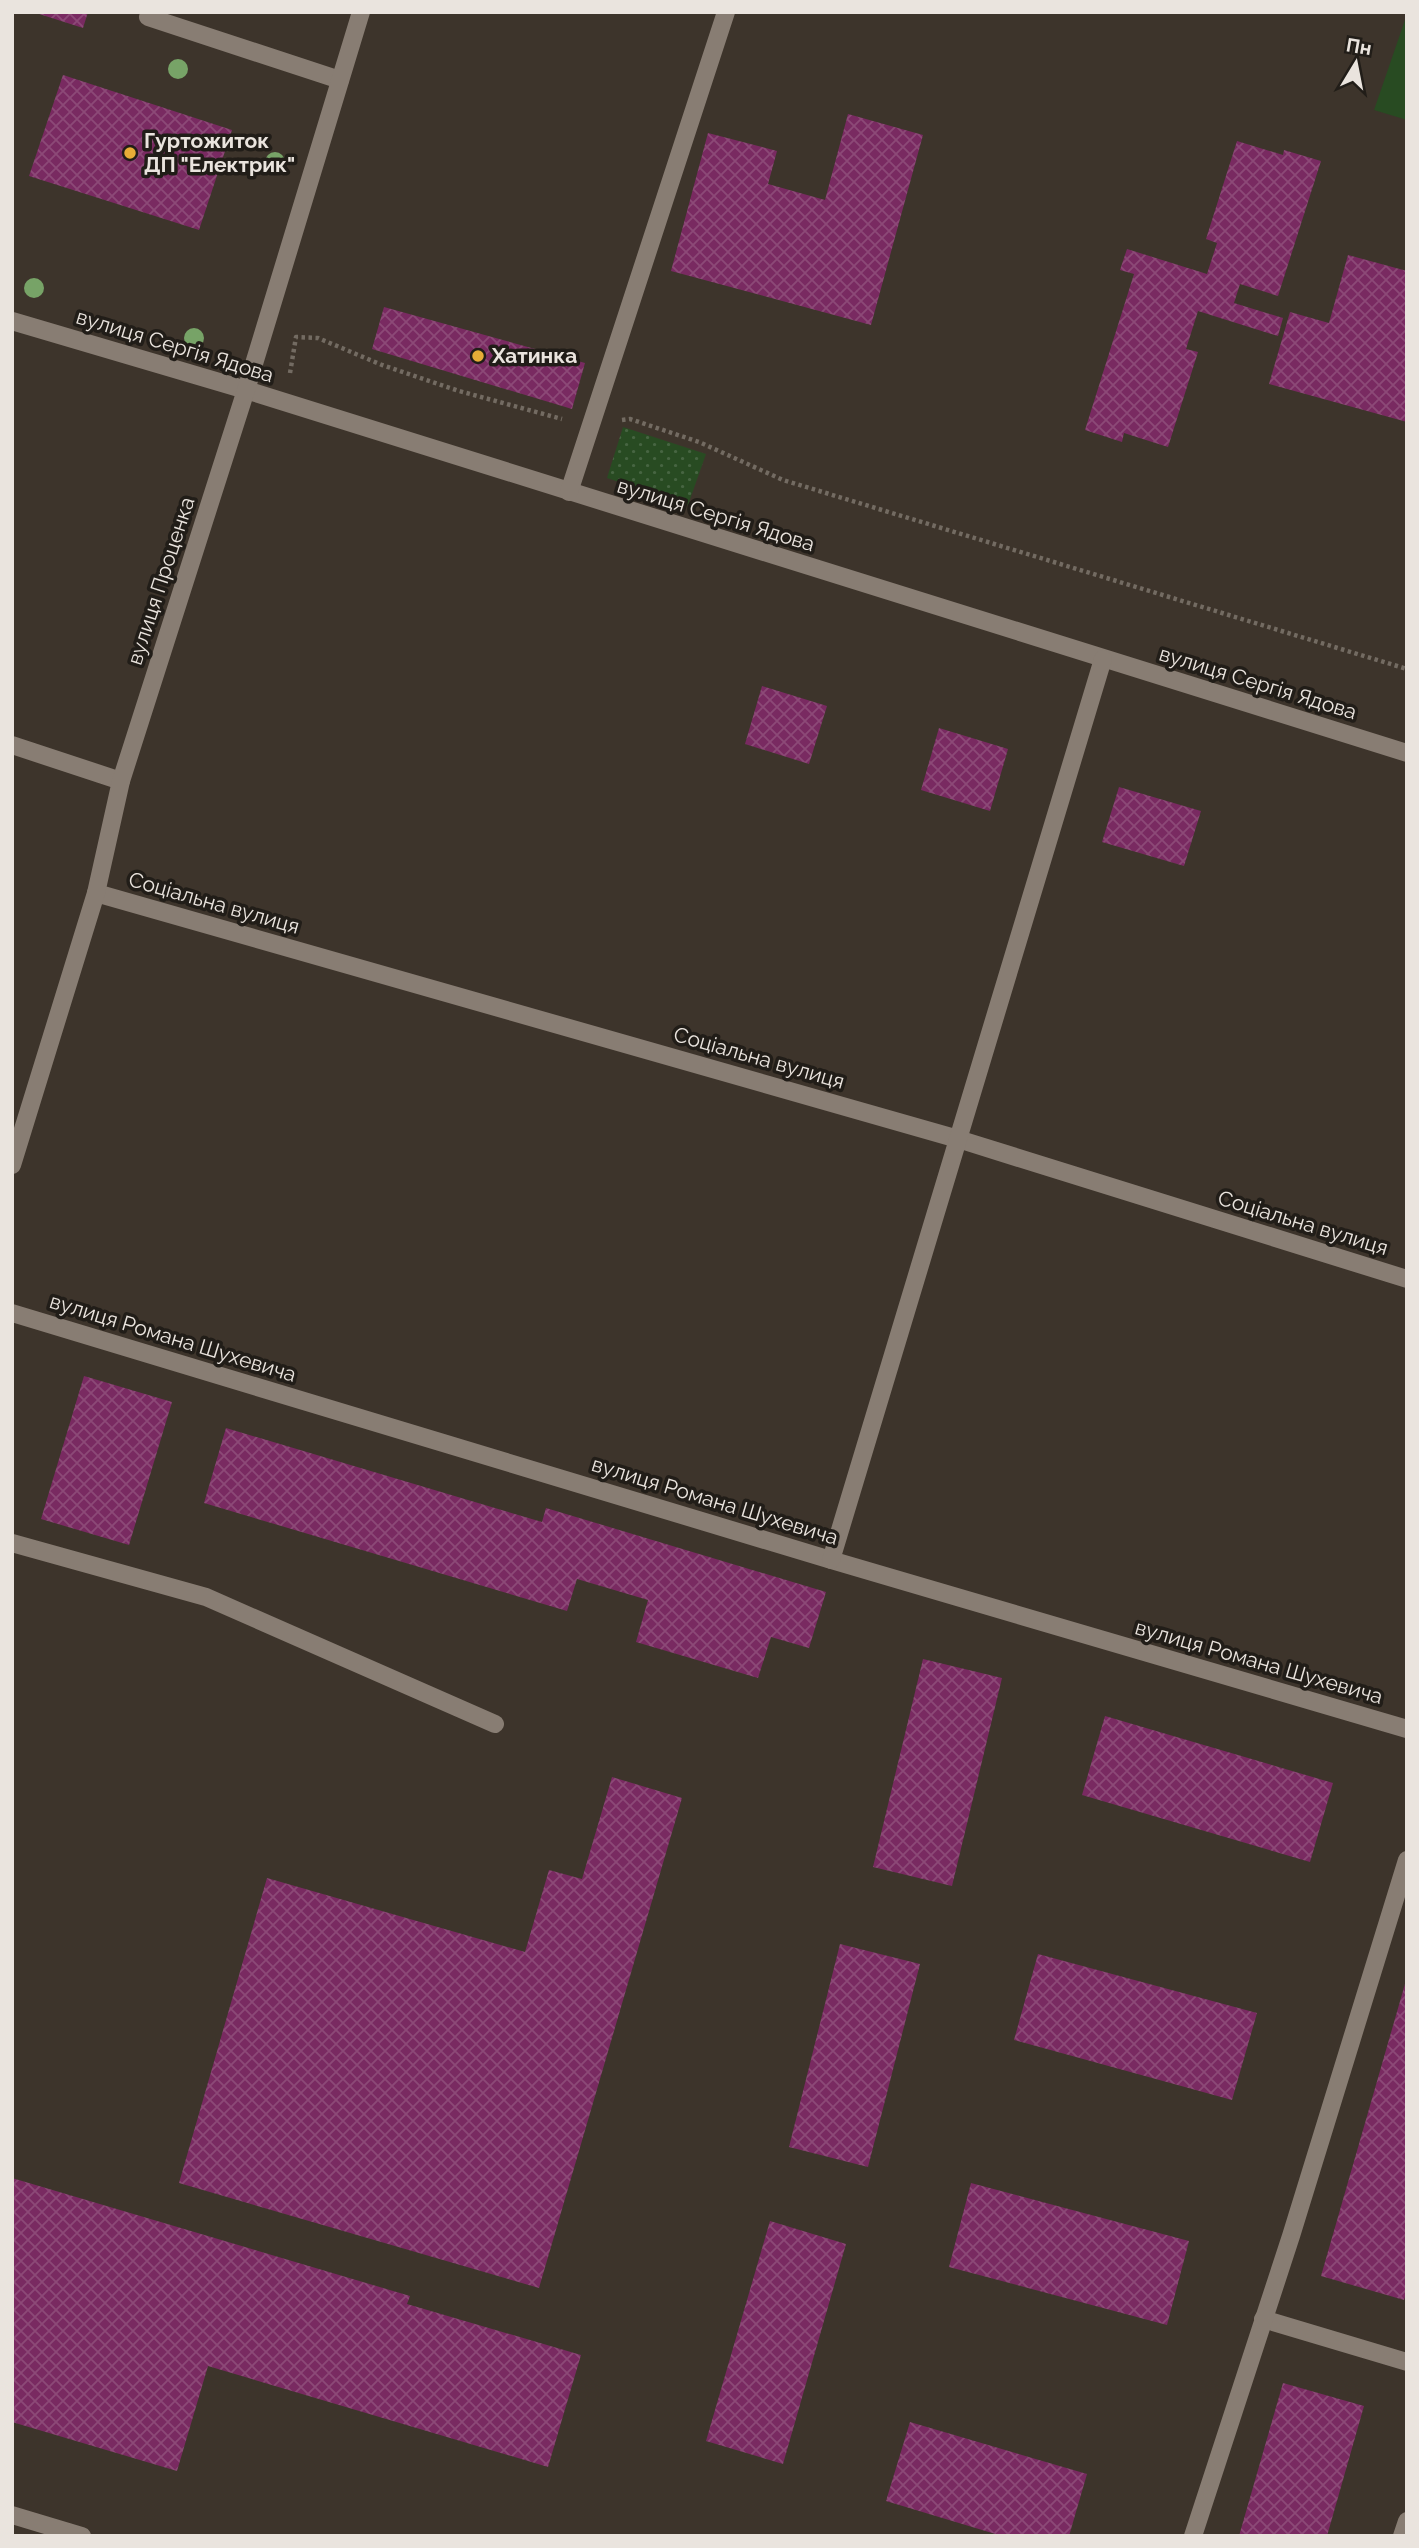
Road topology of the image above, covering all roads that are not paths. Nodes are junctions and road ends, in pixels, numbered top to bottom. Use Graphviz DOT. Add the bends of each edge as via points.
graph roads {
  1 [pos="150,12"];
  2 [pos="360,12"];
  3 [pos="726,12"];
  4 [pos="340,80"];
  5 [pos="12,321"];
  6 [pos="246,390"];
  7 [pos="569,492"];
  8 [pos="1103,659"];
  9 [pos="12,745"];
  10 [pos="1407,753"];
  11 [pos="121,781"];
  12 [pos="96,893"];
  13 [pos="958,1139"];
  14 [pos="12,1165"];
  15 [pos="1407,1279"];
  16 [pos="12,1313"];
  17 [pos="12,1543"];
  18 [pos="831,1560"];
  19 [pos="495,1724"];
  20 [pos="1407,1729"];
  21 [pos="1407,1860"];
  22 [pos="1264,2319"];
  23 [pos="1407,2362"];
  24 [pos="12,2515"];
  25 [pos="1407,2521"];
  26 [pos="82,2536"];
  27 [pos="1193,2536"];
  28 [pos="1402,2536"];
  1 -- 4 [label="street" via="148,17"];
  2 -- 4 [label="street, вулиця Проценка"];
  3 -- 7 [label="street"];
  4 -- 6 [label="street, вулиця Проценка"];
  5 -- 6 [label="street, вулиця Сергія Ядова"];
  6 -- 7 [label="street, вулиця Сергія Ядова"];
  6 -- 11 [label="street, вулиця Проценка"];
  7 -- 8 [label="street, вулиця Сергія Ядова"];
  8 -- 10 [label="street, вулиця Сергія Ядова"];
  8 -- 13 [label="street"];
  9 -- 11 [label="street"];
  11 -- 12 [label="street, вулиця Проценка"];
  12 -- 13 [label="street, Соціальна вулиця"];
  12 -- 14 [label="street, вулиця Проценка"];
  13 -- 15 [label="street, Соціальна вулиця"];
  13 -- 18 [label="street"];
  16 -- 18 [label="street, вулиця Романа Шухевича"];
  17 -- 19 [label="street" via="206,1597"];
  18 -- 20 [label="street, вулиця Романа Шухевича"];
  21 -- 22 [label="street"];
  22 -- 23 [label="street"];
  22 -- 27 [label="street"];
  24 -- 26 [label="street"];
  25 -- 28 [label="street"];
}
